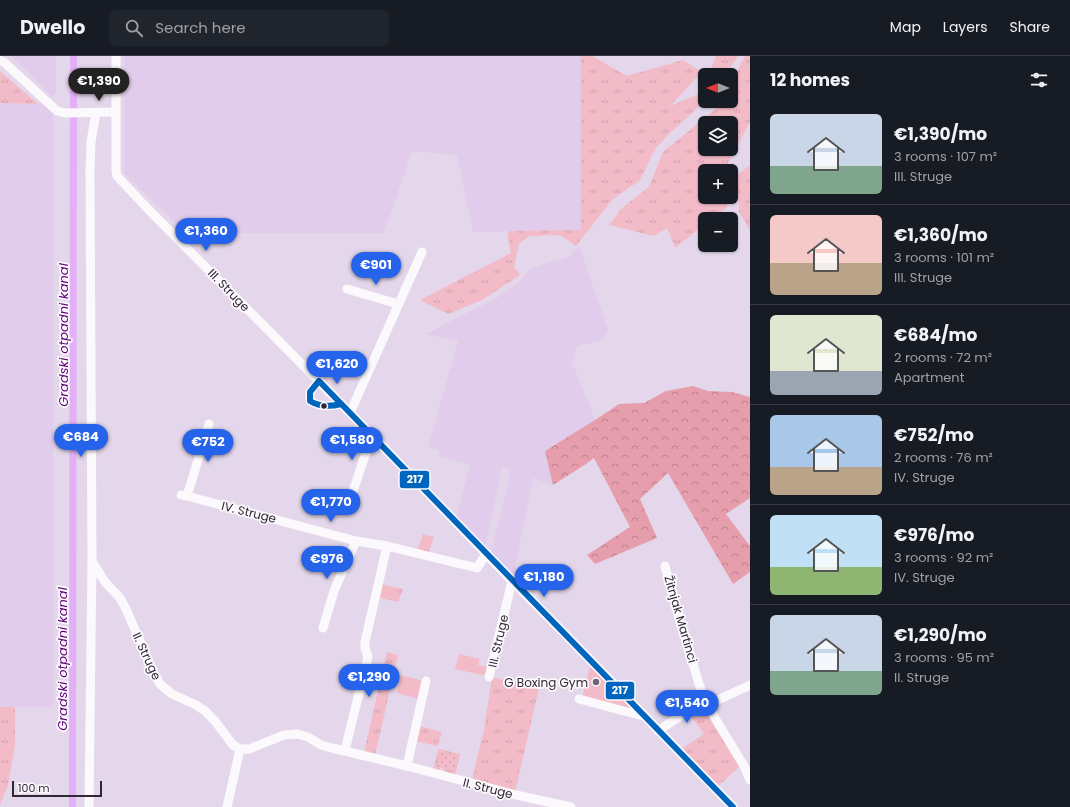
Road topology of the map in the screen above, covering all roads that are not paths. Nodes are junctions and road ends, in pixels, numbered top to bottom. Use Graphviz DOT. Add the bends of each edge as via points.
graph roads {
  1 [pos="116,56"];
  2 [pos="0,60"];
  3 [pos="96,112"];
  4 [pos="116,112"];
  5 [pos="422,252"];
  6 [pos="347,288"];
  7 [pos="398,304"];
  8 [pos="350,413"];
  9 [pos="210,424"];
  10 [pos="372,435"];
  11 [pos="352,494"];
  12 [pos="356,541"];
  13 [pos="387,546"];
  14 [pos="486,554"];
  15 [pos="92,560"];
  16 [pos="665,566"];
  17 [pos="512,581"];
  18 [pos="105,582"];
  19 [pos="91,591"];
  20 [pos="323,628"];
  21 [pos="489,677"];
  22 [pos="426,681"];
  23 [pos="750,685"];
  24 [pos="579,699"];
  25 [pos="706,703"];
  26 [pos="644,716"];
  27 [pos="658,731"];
  28 [pos="240,748"];
  29 [pos="345,750"];
  30 [pos="407,766"];
  31 [pos="750,780"];
  32 [pos="89,807"];
  33 [pos="227,807"];
  34 [pos="571,807"];
  35 [pos="733,807"];
  1 -- 4 [label="street, III. Struge"];
  2 -- 3 [label="street" via="55,109 65,112"];
  3 -- 4 [label="street"];
  3 -- 15 [label="street" via="90,170"];
  4 -- 8 [label="street, III. Struge" via="117,176"];
  5 -- 7 [label="street"];
  6 -- 7 [label="street"];
  7 -- 8 [label="street"];
  8 -- 10 [label="street"];
  9 -- 12 [label="street, IV. Struge" via="184,496"];
  10 -- 11 [label="street"];
  10 -- 14 [label="street"];
  12 -- 13 [label="street, IV. Struge"];
  12 -- 20 [label="street" via="334,591"];
  13 -- 14 [label="street, IV. Struge" via="477,568"];
  13 -- 29 [label="street" via="365,648 368,657"];
  14 -- 17 [label="street"];
  15 -- 18 [label="street, II. Struge"];
  15 -- 19 [label="street"];
  16 -- 25 [label="street, Žitnjak Martinci"];
  17 -- 21 [label="street, III. Struge"];
  17 -- 26 [label="street"];
  18 -- 19 [label="street"];
  18 -- 28 [label="street, II. Struge" via="120,598 126,609 160,684 172,694 205,711 233,745"];
  19 -- 32 [label="street"];
  22 -- 30 [label="street"];
  23 -- 25 [label="street"];
  24 -- 26 [label="street"];
  25 -- 27 [label="street"];
  25 -- 31 [label="street, Žitnjak Martinci"];
  26 -- 27 [label="street"];
  27 -- 35 [label="street"];
  28 -- 29 [label="street, II. Struge" via="249,749 291,734 302,735 320,745"];
  28 -- 33 [label="street"];
  29 -- 30 [label="street, II. Struge"];
  30 -- 34 [label="street, II. Struge"];
}
